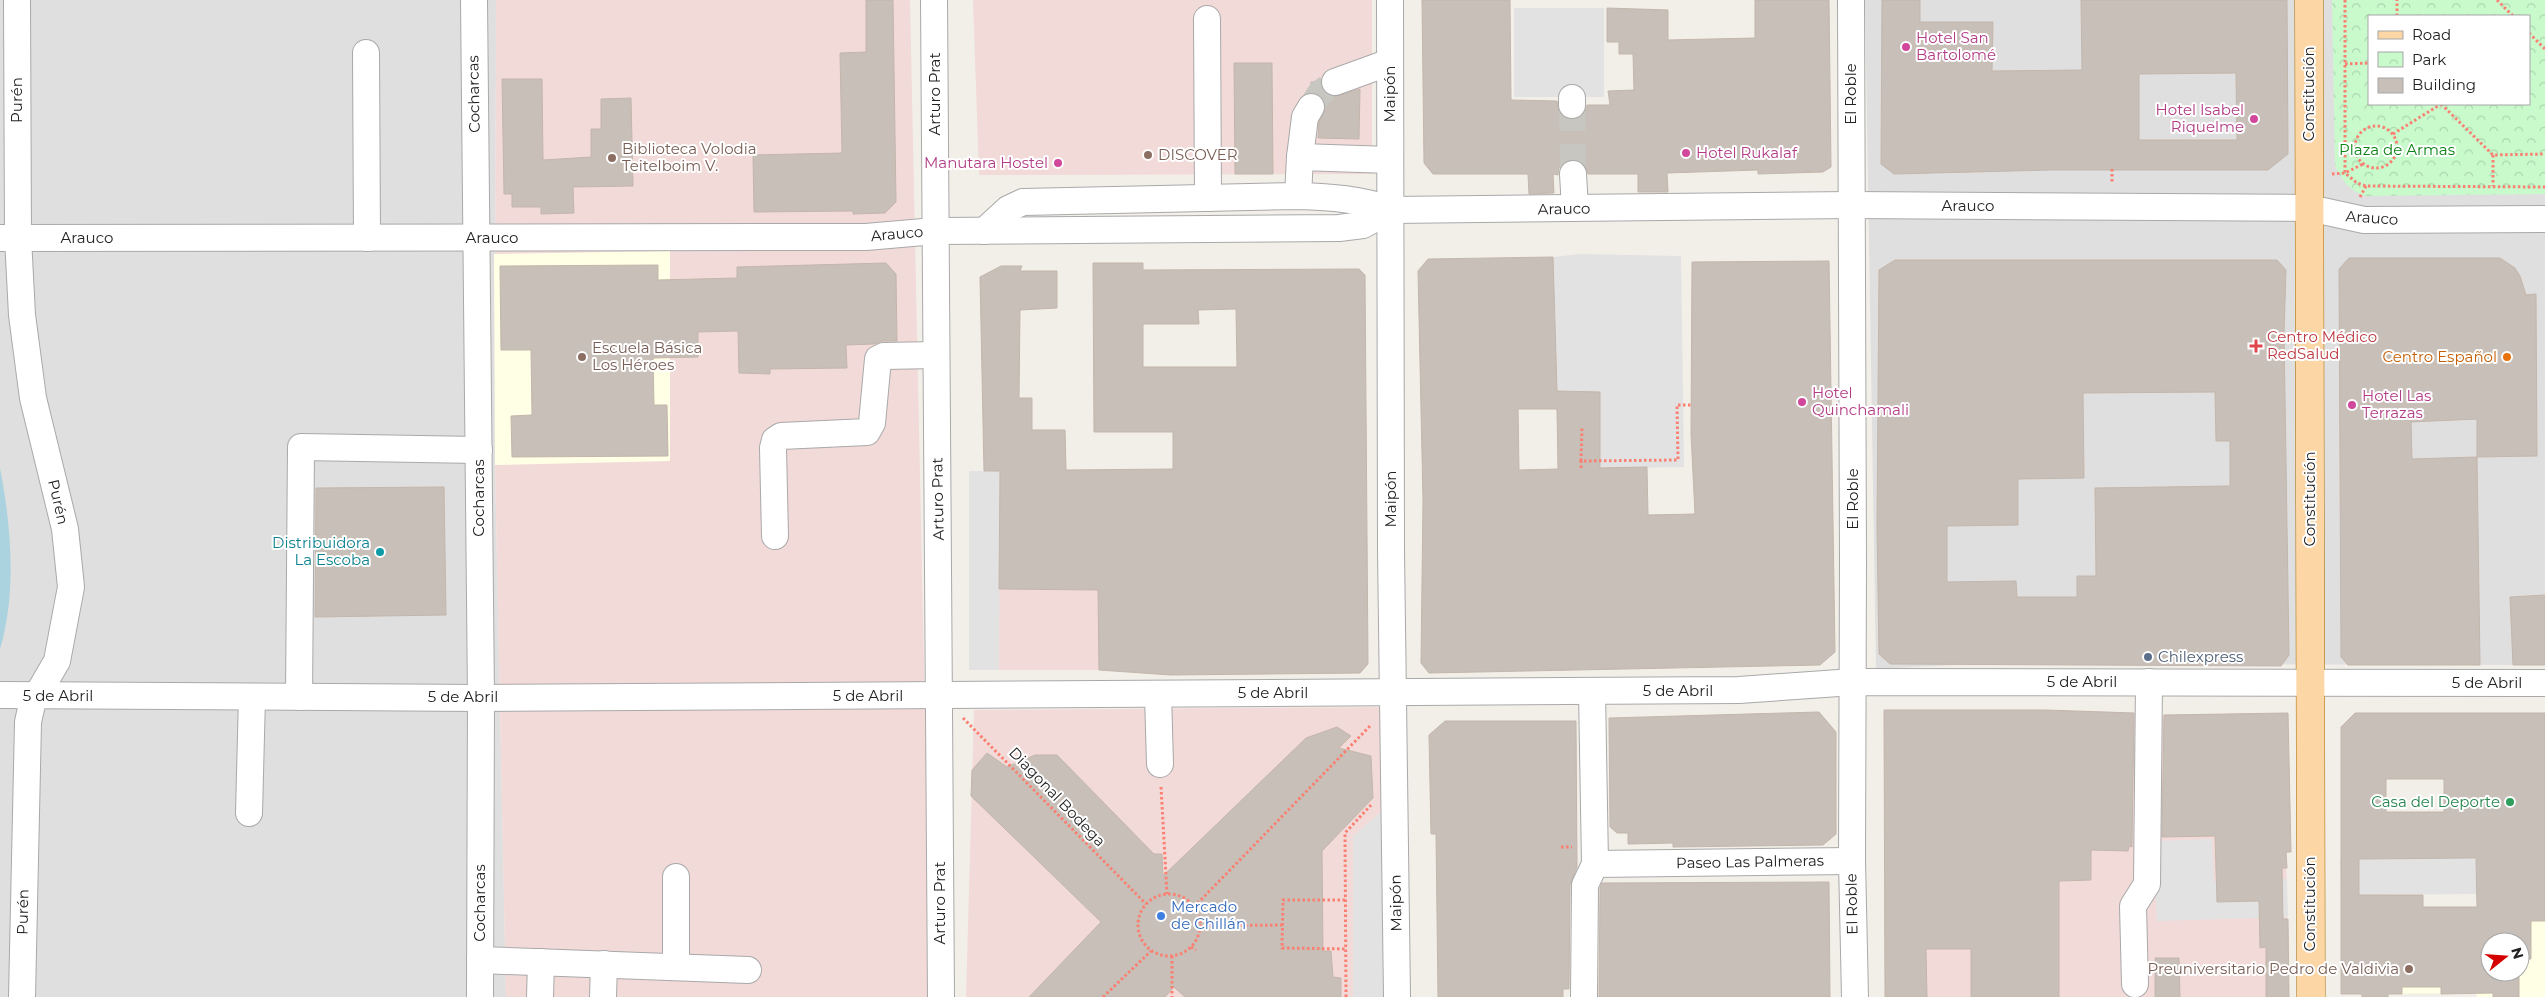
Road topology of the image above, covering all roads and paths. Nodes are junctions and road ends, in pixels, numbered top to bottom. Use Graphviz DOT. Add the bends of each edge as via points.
graph roads {
  1 [pos="17,0"];
  2 [pos="474,0"];
  3 [pos="934,0"];
  4 [pos="1390,0"];
  5 [pos="1851,0"];
  6 [pos="2309,0"];
  7 [pos="2345,0"];
  8 [pos="2397,0"];
  9 [pos="2497,0"];
  10 [pos="2397,15"];
  11 [pos="2512,15"];
  12 [pos="1207,19"];
  13 [pos="1851,34"];
  14 [pos="2530,34"];
  15 [pos="2545,50"];
  16 [pos="366,54"];
  17 [pos="1390,62"];
  18 [pos="2345,64"];
  19 [pos="2368,64"];
  20 [pos="1334,82"];
  21 [pos="2439,105"];
  22 [pos="2442,105"];
  23 [pos="1311,107"];
  24 [pos="2393,134"];
  25 [pos="2545,154"];
  26 [pos="2493,155"];
  27 [pos="1836,157"];
  28 [pos="1300,158"];
  29 [pos="1390,160"];
  30 [pos="2363,164"];
  31 [pos="2345,173"];
  32 [pos="1573,174"];
  33 [pos="2493,186"];
  34 [pos="2545,187"];
  35 [pos="1208,198"];
  36 [pos="1303,205"];
  37 [pos="1852,205"];
  38 [pos="1576,208"];
  39 [pos="2309,208"];
  40 [pos="1390,210"];
  41 [pos="2545,219"];
  42 [pos="1167,229"];
  43 [pos="935,231"];
  44 [pos="984,231"];
  45 [pos="9,238"];
  46 [pos="367,238"];
  47 [pos="476,238"];
  48 [pos="936,355"];
  49 [pos="1692,405"];
  50 [pos="1582,427"];
  51 [pos="479,450"];
  52 [pos="1582,461"];
  53 [pos="1582,468"];
  54 [pos="775,536"];
  55 [pos="1853,682"];
  56 [pos="2149,682"];
  57 [pos="2310,682"];
  58 [pos="2545,683"];
  59 [pos="1592,691"];
  60 [pos="1393,692"];
  61 [pos="1158,694"];
  62 [pos="940,695"];
  63 [pos="18,696"];
  64 [pos="252,697"];
  65 [pos="299,697"];
  66 [pos="480,698"];
  67 [pos="958,713"];
  68 [pos="1376,721"];
  69 [pos="1160,764"];
  70 [pos="1377,799"];
  71 [pos="249,812"];
  72 [pos="1852,861"];
  73 [pos="1595,864"];
  74 [pos="676,877"];
  75 [pos="1167,894"];
  76 [pos="1345,900"];
  77 [pos="1146,904"];
  78 [pos="1194,906"];
  79 [pos="1200,926"];
  80 [pos="1282,926"];
  81 [pos="1191,947"];
  82 [pos="1345,949"];
  83 [pos="1196,950"];
  84 [pos="1152,951"];
  85 [pos="1172,956"];
  86 [pos="480,960"];
  87 [pos="541,962"];
  88 [pos="604,964"];
  89 [pos="676,967"];
  90 [pos="748,970"];
  91 [pos="2135,984"];
  92 [pos="22,997"];
  93 [pos="480,997"];
  94 [pos="540,997"];
  95 [pos="603,997"];
  96 [pos="941,997"];
  97 [pos="1103,997"];
  98 [pos="1172,997"];
  99 [pos="1346,997"];
  100 [pos="1397,997"];
  101 [pos="1584,997"];
  102 [pos="1855,997"];
  103 [pos="2311,997"];
  1 -- 45 [label="street, Purén"];
  2 -- 47 [label="street, Cocharcas"];
  3 -- 43 [label="street, Arturo Prat"];
  4 -- 17 [label="street, Maipón"];
  5 -- 13 [label="street, El Roble"];
  6 -- 39 [label="main road, Constitución"];
  7 -- 18 [label="path"];
  8 -- 10 [label="path"];
  9 -- 11 [label="path"];
  12 -- 35 [label="street"];
  13 -- 27 [label="street" via="1836,70"];
  13 -- 37 [label="street, El Roble"];
  14 -- 15 [label="path"];
  16 -- 46 [label="street"];
  17 -- 20 [label="street"];
  17 -- 29 [label="street, Maipón"];
  18 -- 19 [label="path"];
  18 -- 31 [label="path"];
  21 -- 24 [label="path"];
  22 -- 26 [label="path"];
  23 -- 28 [label="street" via="1305,116"];
  24 -- 30 [label="path" via="2397,148 2393,160 2375,169"];
  24 -- 30 [label="path" via="2374,126 2361,132 2355,145 2358,159"];
  25 -- 26 [label="path"];
  26 -- 33 [label="path"];
  28 -- 29 [label="street"];
  28 -- 36 [label="street"];
  29 -- 40 [label="street, Maipón"];
  30 -- 31 [label="path"];
  31 -- 33 [label="path" via="2366,186"];
  32 -- 38 [label="street"];
  33 -- 34 [label="path"];
  35 -- 36 [label="street, Arauco"];
  35 -- 44 [label="street, Arauco" via="1023,202 1008,209"];
  36 -- 40 [label="street, Arauco" via="1342,197"];
  36 -- 42 [label="street" via="1205,218"];
  37 -- 38 [label="street, Arauco"];
  37 -- 39 [label="street, Arauco"];
  37 -- 55 [label="street, El Roble"];
  38 -- 40 [label="street, Arauco"];
  39 -- 41 [label="street, Arauco" via="2364,220"];
  39 -- 57 [label="main road, Constitución"];
  40 -- 42 [label="street, Arauco" via="1377,219 1351,228"];
  40 -- 60 [label="street, Maipón"];
  42 -- 44 [label="street, Arauco"];
  43 -- 44 [label="street, Arauco"];
  43 -- 47 [label="street, Arauco" via="866,238"];
  43 -- 48 [label="street, Arturo Prat"];
  45 -- 46 [label="street, Arauco"];
  45 -- 63 [label="street, Purén" via="33,398 64,529 71,587 59,656 52,672"];
  46 -- 47 [label="street, Arauco"];
  47 -- 51 [label="street, Cocharcas"];
  48 -- 54 [label="street" via="884,356 878,359 872,423 867,432 781,436 775,440"];
  48 -- 62 [label="street, Arturo Prat"];
  49 -- 52 [label="path" via="1677,405 1678,460"];
  50 -- 52 [label="path"];
  51 -- 65 [label="street" via="301,448"];
  51 -- 66 [label="street, Cocharcas"];
  52 -- 53 [label="path"];
  55 -- 56 [label="street, 5 de Abril"];
  55 -- 59 [label="street, 5 de Abril" via="1739,690"];
  55 -- 72 [label="street, El Roble"];
  56 -- 57 [label="street, 5 de Abril"];
  56 -- 91 [label="street" via="2147,884 2133,906"];
  57 -- 58 [label="street, 5 de Abril"];
  57 -- 103 [label="main road, Constitución"];
  59 -- 60 [label="street, 5 de Abril"];
  59 -- 73 [label="street"];
  60 -- 61 [label="street, 5 de Abril"];
  60 -- 100 [label="street, Maipón"];
  61 -- 62 [label="street, 5 de Abril"];
  61 -- 69 [label="street"];
  62 -- 66 [label="street, 5 de Abril"];
  62 -- 96 [label="street, Arturo Prat"];
  63 -- 64 [label="street, 5 de Abril"];
  63 -- 92 [label="street, Purén" via="28,722"];
  64 -- 65 [label="street, 5 de Abril"];
  64 -- 71 [label="street"];
  65 -- 66 [label="street, 5 de Abril"];
  66 -- 86 [label="street, Cocharcas"];
  67 -- 77 [label="path, Diagonal Bodega"];
  68 -- 78 [label="path"];
  69 -- 75 [label="path"];
  70 -- 76 [label="path" via="1345,833"];
  72 -- 73 [label="street, Paseo Las Palmeras"];
  72 -- 102 [label="street, El Roble"];
  73 -- 101 [label="street" via="1585,885"];
  74 -- 89 [label="street"];
  75 -- 77 [label="path"];
  75 -- 78 [label="path" via="1179,896"];
  76 -- 80 [label="path" via="1283,900"];
  76 -- 82 [label="path"];
  77 -- 84 [label="path" via="1138,923 1142,938"];
  78 -- 79 [label="path"];
  79 -- 80 [label="path"];
  79 -- 81 [label="path"];
  80 -- 82 [label="path" via="1282,948"];
  81 -- 83 [label="path"];
  81 -- 85 [label="path"];
  82 -- 99 [label="path"];
  84 -- 85 [label="path"];
  84 -- 97 [label="path"];
  85 -- 98 [label="path"];
  86 -- 87 [label="street"];
  86 -- 93 [label="street, Cocharcas"];
  87 -- 88 [label="street"];
  87 -- 94 [label="street"];
  88 -- 89 [label="street"];
  88 -- 95 [label="street"];
  89 -- 90 [label="street"];
}
